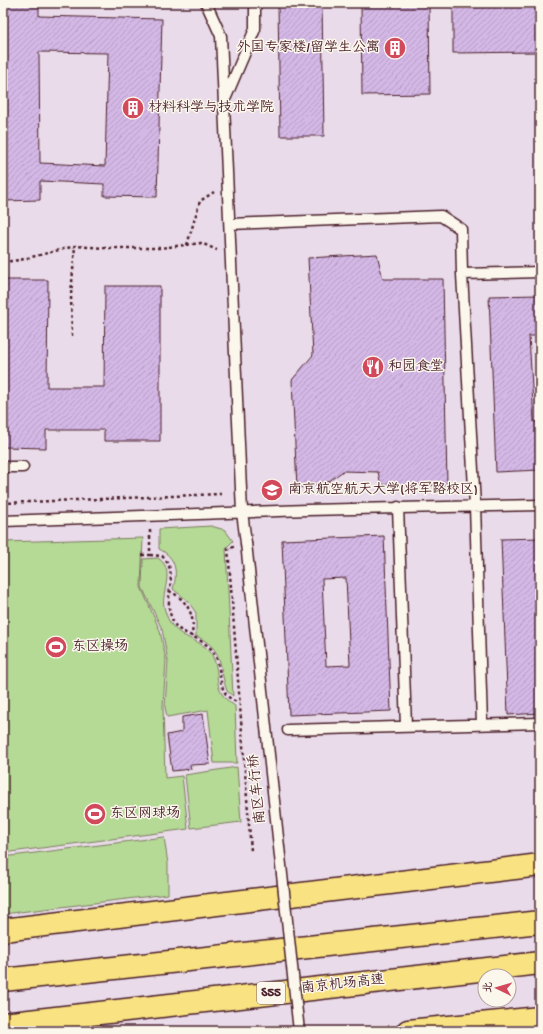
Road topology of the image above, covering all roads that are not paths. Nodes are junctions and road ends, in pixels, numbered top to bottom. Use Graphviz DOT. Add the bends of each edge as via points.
graph roads {
  1 [pos="206,3"];
  2 [pos="255,3"];
  3 [pos="224,100"];
  4 [pos="230,224"];
  5 [pos="540,272"];
  6 [pos="462,274"];
  7 [pos="3,467"];
  8 [pos="23,467"];
  9 [pos="540,505"];
  10 [pos="475,506"];
  11 [pos="398,508"];
  12 [pos="242,512"];
  13 [pos="3,521"];
  14 [pos="540,723"];
  15 [pos="482,724"];
  16 [pos="406,726"];
  17 [pos="288,730"];
  18 [pos="540,865"];
  19 [pos="540,922"];
  20 [pos="3,930"];
  21 [pos="540,963"];
  22 [pos="3,980"];
  23 [pos="540,1018"];
  24 [pos="3,1024"];
  25 [pos="299,1031"];
  26 [pos="408,1031"];
  1 -- 3 [label="lane, 南区车行桥" via="222,36"];
  2 -- 3 [label="lane" via="255,29"];
  3 -- 4 [label="lane, 南区车行桥"];
  4 -- 6 [label="lane" via="442,216 461,229"];
  4 -- 12 [label="lane, 南区车行桥"];
  5 -- 6 [label="lane"];
  6 -- 10 [label="lane"];
  7 -- 8 [label="lane"];
  9 -- 10 [label="lane"];
  10 -- 11 [label="lane"];
  10 -- 15 [label="lane"];
  11 -- 12 [label="lane"];
  11 -- 16 [label="lane"];
  12 -- 13 [label="lane"];
  12 -- 25 [label="lane, 南区车行桥, bridge"];
  14 -- 15 [label="lane"];
  15 -- 16 [label="lane"];
  16 -- 17 [label="lane"];
  18 -- 20 [label="highway"];
  19 -- 22 [label="highway"];
  21 -- 24 [label="highway, 南京机场高速 / S55"];
  23 -- 26 [label="highway"];
}
